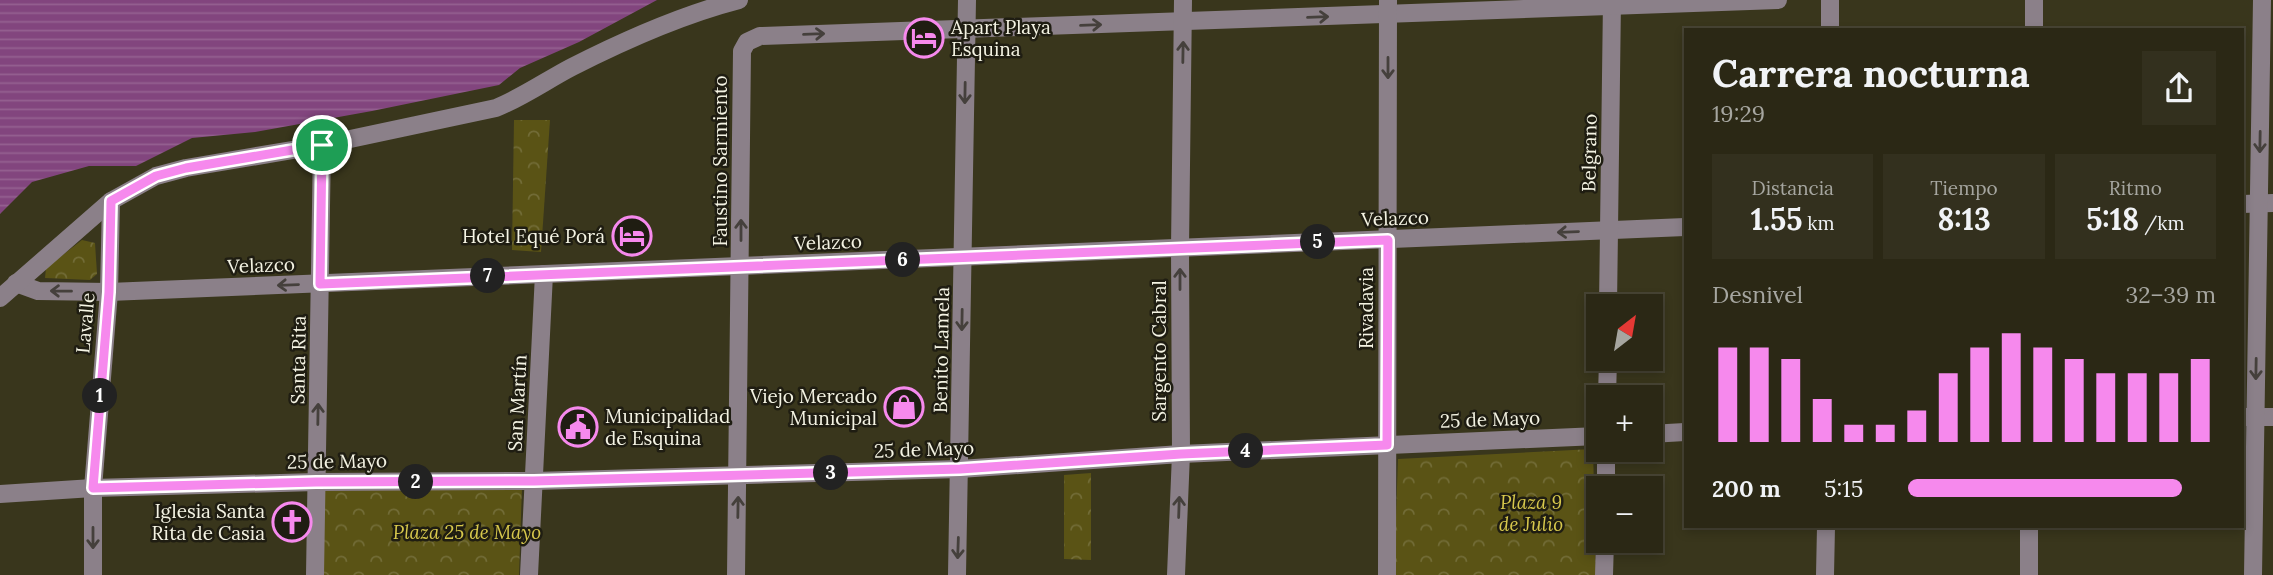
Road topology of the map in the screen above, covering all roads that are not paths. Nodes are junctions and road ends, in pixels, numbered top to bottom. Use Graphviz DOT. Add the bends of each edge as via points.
graph roads {
  1 [pos="739,0"];
  2 [pos="967,0"];
  3 [pos="1183,0"];
  4 [pos="1778,0"];
  5 [pos="1830,0"];
  6 [pos="2034,0"];
  7 [pos="2262,0"];
  8 [pos="1612,3"];
  9 [pos="1388,7"];
  10 [pos="1183,22"];
  11 [pos="1830,28"];
  12 [pos="2034,28"];
  13 [pos="965,29"];
  14 [pos="322,145"];
  15 [pos="111,201"];
  16 [pos="2258,204"];
  17 [pos="1684,227"];
  18 [pos="1609,230"];
  19 [pos="1388,240"];
  20 [pos="1180,248"];
  21 [pos="963,257"];
  22 [pos="740,266"];
  23 [pos="544,274"];
  24 [pos="16,283"];
  25 [pos="320,284"];
  26 [pos="109,292"];
  27 [pos="1608,294"];
  28 [pos="0,298"];
  29 [pos="2257,417"];
  30 [pos="1684,432"];
  31 [pos="1663,433"];
  32 [pos="1586,437"];
  33 [pos="1387,445"];
  34 [pos="1181,454"];
  35 [pos="960,469"];
  36 [pos="739,475"];
  37 [pos="534,481"];
  38 [pos="316,482"];
  39 [pos="93,488"];
  40 [pos="0,494"];
  41 [pos="1826,528"];
  42 [pos="2029,528"];
  43 [pos="1605,553"];
  44 [pos="93,575"];
  45 [pos="315,575"];
  46 [pos="529,575"];
  47 [pos="737,575"];
  48 [pos="957,575"];
  49 [pos="1176,575"];
  50 [pos="1387,575"];
  51 [pos="1605,575"];
  52 [pos="1825,575"];
  53 [pos="2029,575"];
  54 [pos="2253,575"];
  1 -- 14 [label="street" via="619,44 496,108"];
  2 -- 13 [label="street, Benito Lamela"];
  3 -- 10 [label="street, Sargento Cabral"];
  4 -- 8 [label="street"];
  5 -- 11 [label="street"];
  6 -- 12 [label="street"];
  7 -- 16 [label="street, one-way"];
  8 -- 9 [label="street"];
  8 -- 18 [label="street, Belgrano"];
  10 -- 9 [label="street, one-way"];
  9 -- 19 [label="street, Rivadavia, one-way"];
  13 -- 10 [label="street, one-way"];
  20 -- 10 [label="street, Sargento Cabral, one-way"];
  13 -- 21 [label="street, Benito Lamela, one-way"];
  22 -- 13 [label="street, Faustino Sarmiento, one-way" via="742,51 747,42 760,36"];
  14 -- 15 [label="street" via="186,168 156,176"];
  14 -- 25 [label="street, Santa Rita"];
  15 -- 24 [label="street"];
  15 -- 26 [label="street, Lavalle"];
  16 -- 29 [label="street, one-way"];
  17 -- 18 [label="street, Velazco"];
  18 -- 19 [label="street, Velazco, one-way"];
  18 -- 27 [label="street, Belgrano"];
  19 -- 20 [label="street, Velazco"];
  19 -- 33 [label="street, Rivadavia"];
  20 -- 21 [label="street, Velazco"];
  34 -- 20 [label="street, Sargento Cabral, one-way"];
  21 -- 22 [label="street, Velazco"];
  21 -- 35 [label="street, Benito Lamela, one-way"];
  22 -- 23 [label="street, Velazco"];
  22 -- 36 [label="street, Faustino Sarmiento"];
  23 -- 25 [label="street, Velazco"];
  23 -- 37 [label="street, San Martín"];
  26 -- 24 [label="street, Velazco, one-way" via="38,291"];
  24 -- 28 [label="street"];
  25 -- 26 [label="street, Velazco, one-way"];
  38 -- 25 [label="street, Santa Rita, one-way"];
  26 -- 39 [label="street, Lavalle"];
  29 -- 54 [label="street"];
  30 -- 31 [label="street"];
  32 -- 33 [label="street, 25 de Mayo"];
  33 -- 34 [label="street, 25 de Mayo"];
  33 -- 50 [label="street, Rivadavia"];
  34 -- 35 [label="street, 25 de Mayo"];
  49 -- 34 [label="street, Sargento Cabral, one-way"];
  35 -- 36 [label="street, 25 de Mayo"];
  35 -- 48 [label="street, Benito Lamela, one-way"];
  36 -- 37 [label="street, 25 de Mayo"];
  47 -- 36 [label="street, Faustino Sarmiento, one-way"];
  37 -- 38 [label="street, 25 de Mayo"];
  37 -- 46 [label="street, San Martín"];
  38 -- 39 [label="street, 25 de Mayo"];
  38 -- 45 [label="street, Santa Rita"];
  39 -- 40 [label="street, 25 de Mayo"];
  39 -- 44 [label="street, Lavalle, one-way"];
  41 -- 52 [label="street"];
  42 -- 53 [label="street"];
  43 -- 51 [label="street"];
}
